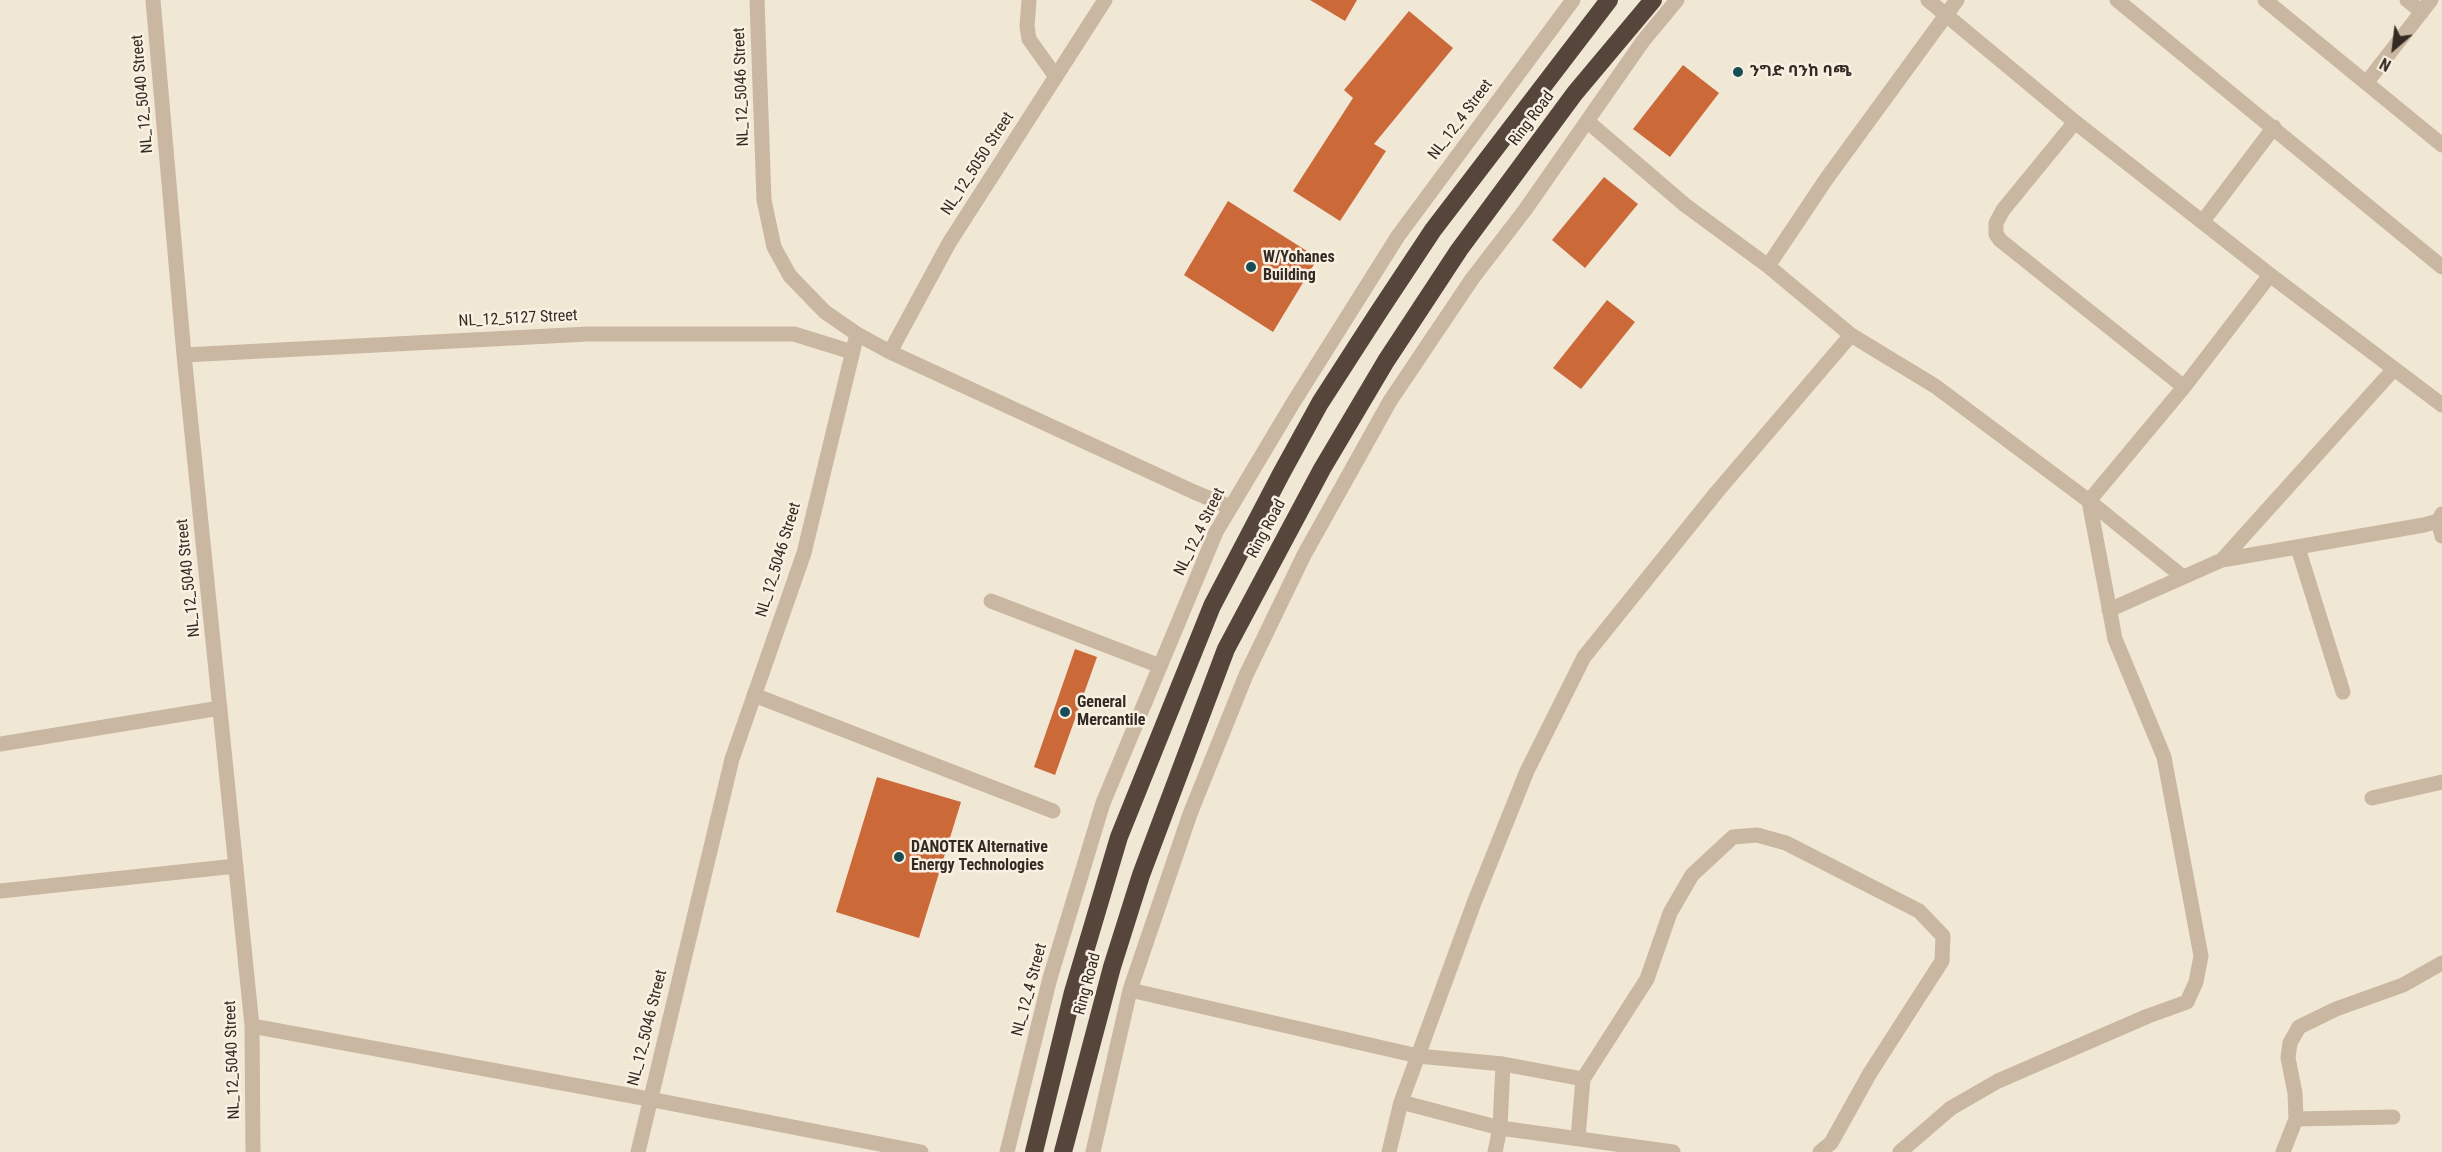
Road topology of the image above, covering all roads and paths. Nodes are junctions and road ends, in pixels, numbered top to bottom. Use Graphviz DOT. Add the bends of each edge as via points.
graph roads {
  1 [pos="153,0"];
  2 [pos="757,0"];
  3 [pos="1029,0"];
  4 [pos="1105,0"];
  5 [pos="1573,0"];
  6 [pos="1609,0"];
  7 [pos="1653,0"];
  8 [pos="1677,0"];
  9 [pos="1928,0"];
  10 [pos="1957,0"];
  11 [pos="2117,0"];
  12 [pos="2267,0"];
  13 [pos="2407,0"];
  14 [pos="2426,6"];
  15 [pos="1945,14"];
  16 [pos="1056,77"];
  17 [pos="2367,82"];
  18 [pos="1587,121"];
  19 [pos="2075,122"];
  20 [pos="2274,127"];
  21 [pos="2440,139"];
  22 [pos="2203,221"];
  23 [pos="1768,266"];
  24 [pos="2442,267"];
  25 [pos="2270,275"];
  26 [pos="857,334"];
  27 [pos="1851,335"];
  28 [pos="852,352"];
  29 [pos="890,352"];
  30 [pos="184,355"];
  31 [pos="2394,369"];
  32 [pos="2184,387"];
  33 [pos="2442,405"];
  34 [pos="2089,501"];
  35 [pos="1230,507"];
  36 [pos="2441,524"];
  37 [pos="2298,548"];
  38 [pos="2222,560"];
  39 [pos="2183,577"];
  40 [pos="992,601"];
  41 [pos="2109,610"];
  42 [pos="1160,666"];
  43 [pos="2343,692"];
  44 [pos="754,696"];
  45 [pos="220,708"];
  46 [pos="0,744"];
  47 [pos="2442,782"];
  48 [pos="2372,798"];
  49 [pos="1053,811"];
  50 [pos="236,866"];
  51 [pos="0,891"];
  52 [pos="2442,963"];
  53 [pos="1130,990"];
  54 [pos="252,1026"];
  55 [pos="1418,1056"];
  56 [pos="1503,1064"];
  57 [pos="1582,1079"];
  58 [pos="649,1099"];
  59 [pos="1401,1102"];
  60 [pos="2393,1117"];
  61 [pos="2296,1119"];
  62 [pos="1500,1128"];
  63 [pos="1587,1143"];
  64 [pos="253,1152"];
  65 [pos="638,1152"];
  66 [pos="921,1152"];
  67 [pos="1007,1152"];
  68 [pos="1034,1152"];
  69 [pos="1063,1152"];
  70 [pos="1093,1152"];
  71 [pos="1389,1152"];
  72 [pos="1495,1152"];
  73 [pos="1673,1152"];
  74 [pos="1820,1152"];
  75 [pos="1900,1152"];
  76 [pos="2283,1152"];
  1 -- 30 [label="street, NL_12_5040 Street"];
  2 -- 26 [label="street, NL_12_5046 Street" via="764,200 774,247 790,276 825,312"];
  3 -- 16 [label="street" via="1029,39"];
  4 -- 16 [label="street, NL_12_5050 Street"];
  5 -- 35 [label="street, NL_12_4 Street" via="1398,236"];
  6 -- 68 [label="highway, Ring Road" via="1433,230 1378,313 1315,413 1212,606 1119,837 1072,992"];
  7 -- 69 [label="highway, Ring Road" via="1575,93 1440,278 1322,469 1226,649 1141,874"];
  8 -- 18 [label="street"];
  9 -- 15 [label="street"];
  10 -- 15 [label="street"];
  11 -- 20 [label="street"];
  12 -- 17 [label="street"];
  13 -- 14 [label="street"];
  14 -- 17 [label="street"];
  15 -- 19 [label="street"];
  15 -- 23 [label="street"];
  16 -- 29 [label="street, NL_12_5050 Street" via="949,243"];
  17 -- 21 [label="street"];
  18 -- 23 [label="street" via="1685,205"];
  18 -- 53 [label="street" via="1472,279 1390,401 1304,555 1246,675 1211,760"];
  19 -- 22 [label="street"];
  19 -- 32 [label="street" via="2003,210 1996,223 1996,234"];
  20 -- 22 [label="street"];
  20 -- 24 [label="street"];
  22 -- 25 [label="street"];
  23 -- 27 [label="street"];
  25 -- 31 [label="street"];
  25 -- 32 [label="street"];
  26 -- 28 [label="street, NL_12_5046 Street"];
  26 -- 29 [label="street"];
  27 -- 34 [label="street" via="1935,386"];
  27 -- 55 [label="street" via="1716,493 1584,657 1527,771"];
  28 -- 30 [label="street, NL_12_5127 Street" via="794,334 588,334"];
  28 -- 44 [label="street, NL_12_5046 Street" via="804,554"];
  29 -- 35 [label="street"];
  30 -- 45 [label="street, NL_12_5040 Street"];
  31 -- 33 [label="street"];
  31 -- 38 [label="street"];
  32 -- 34 [label="street"];
  34 -- 39 [label="street"];
  34 -- 41 [label="street"];
  35 -- 42 [label="street, NL_12_4 Street"];
  36 -- 37 [label="street"];
  37 -- 38 [label="street"];
  37 -- 43 [label="street"];
  38 -- 39 [label="street"];
  39 -- 41 [label="street"];
  40 -- 42 [label="street"];
  41 -- 75 [label="street" via="2115,639 2164,757 2201,956 2196,982 2187,1002 1989,1087 1951,1108"];
  42 -- 67 [label="street, NL_12_4 Street" via="1103,803 1050,978"];
  44 -- 49 [label="street"];
  44 -- 58 [label="street, NL_12_5046 Street" via="732,759"];
  45 -- 46 [label="street"];
  45 -- 50 [label="street, NL_12_5040 Street"];
  47 -- 48 [label="street"];
  50 -- 51 [label="street"];
  50 -- 54 [label="street, NL_12_5040 Street"];
  52 -- 61 [label="street" via="2403,985 2299,1027 2290,1043 2288,1058"];
  53 -- 55 [label="street"];
  53 -- 70 [label="street"];
  54 -- 58 [label="street"];
  54 -- 64 [label="street, NL_12_5040 Street"];
  55 -- 56 [label="street"];
  55 -- 59 [label="street"];
  56 -- 57 [label="street"];
  56 -- 62 [label="street"];
  57 -- 63 [label="street"];
  57 -- 74 [label="street" via="1647,979 1671,914 1692,875 1734,837 1757,835 1786,843 1918,911 1943,936 1942,962 1870,1073 1831,1143"];
  58 -- 65 [label="street, NL_12_5046 Street"];
  58 -- 66 [label="street"];
  59 -- 62 [label="street"];
  59 -- 71 [label="street"];
  60 -- 61 [label="street"];
  61 -- 76 [label="street"];
  62 -- 63 [label="street"];
  62 -- 72 [label="street"];
  63 -- 73 [label="street"];
}
